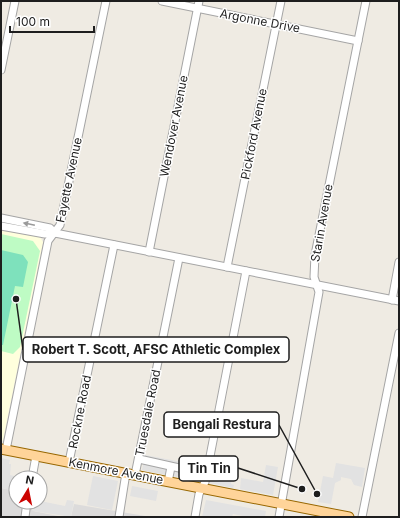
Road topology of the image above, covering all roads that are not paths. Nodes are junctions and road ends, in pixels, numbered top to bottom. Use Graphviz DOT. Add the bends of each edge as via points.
graph roads {
  1 [pos="15,1"];
  2 [pos="106,1"];
  3 [pos="162,1"];
  4 [pos="281,1"];
  5 [pos="366,1"];
  6 [pos="198,5"];
  7 [pos="276,24"];
  8 [pos="358,41"];
  9 [pos="1,70"];
  10 [pos="1,218"];
  11 [pos="1,226"];
  12 [pos="55,233"];
  13 [pos="114,245"];
  14 [pos="149,252"];
  15 [pos="179,258"];
  16 [pos="399,262"];
  17 [pos="227,267"];
  18 [pos="246,271"];
  19 [pos="317,285"];
  20 [pos="395,300"];
  21 [pos="399,333"];
  22 [pos="4,449"];
  23 [pos="36,456"];
  24 [pos="139,459"];
  25 [pos="69,462"];
  26 [pos="171,467"];
  27 [pos="33,470"];
  28 [pos="131,474"];
  29 [pos="206,474"];
  30 [pos="168,482"];
  31 [pos="202,488"];
  32 [pos="282,504"];
  33 [pos="329,515"];
  34 [pos="119,517"];
  35 [pos="195,517"];
  36 [pos="279,517"];
  37 [pos="350,517"];
  38 [pos="362,517"];
  1 -- 9 [label="street"];
  2 -- 12 [label="street, Fayette Avenue" via="60,225"];
  3 -- 6 [label="street, Argonne Drive"];
  4 -- 7 [label="street, Pickford Avenue"];
  5 -- 8 [label="street, Starin Avenue"];
  6 -- 7 [label="street, Argonne Drive"];
  6 -- 14 [label="street, Wendover Avenue"];
  7 -- 8 [label="street, Argonne Drive"];
  7 -- 17 [label="street, Pickford Avenue"];
  8 -- 19 [label="street, Starin Avenue" via="315,254 314,277"];
  12 -- 10 [label="street, one-way" via="50,228"];
  11 -- 12 [label="street" via="45,234"];
  12 -- 13 [label="street"];
  12 -- 22 [label="street, Fayette Avenue" via="48,241"];
  13 -- 14 [label="street"];
  13 -- 25 [label="street, Rockne Road"];
  14 -- 15 [label="street"];
  15 -- 17 [label="street"];
  15 -- 24 [label="street, Truesdale Road"];
  16 -- 20 [label="street"];
  17 -- 18 [label="street"];
  18 -- 19 [label="street"];
  18 -- 29 [label="street"];
  19 -- 20 [label="street"];
  19 -- 32 [label="street, Starin Avenue" via="319,292"];
  21 -- 38 [label="street"];
  22 -- 23 [label="main road, Kenmore Avenue"];
  23 -- 25 [label="main road, Kenmore Avenue"];
  23 -- 27 [label="street"];
  24 -- 26 [label="street"];
  24 -- 28 [label="street, Truesdale Road"];
  25 -- 28 [label="main road, Kenmore Avenue"];
  26 -- 29 [label="street"];
  26 -- 30 [label="street"];
  28 -- 30 [label="main road, Kenmore Avenue"];
  28 -- 34 [label="street, Truesdale Road"];
  29 -- 31 [label="street"];
  30 -- 31 [label="main road, Kenmore Avenue"];
  31 -- 32 [label="main road, Kenmore Avenue"];
  31 -- 35 [label="street"];
  32 -- 33 [label="main road, Kenmore Avenue"];
  32 -- 36 [label="street, Starin Avenue"];
  33 -- 37 [label="main road, Kenmore Avenue"];
}
